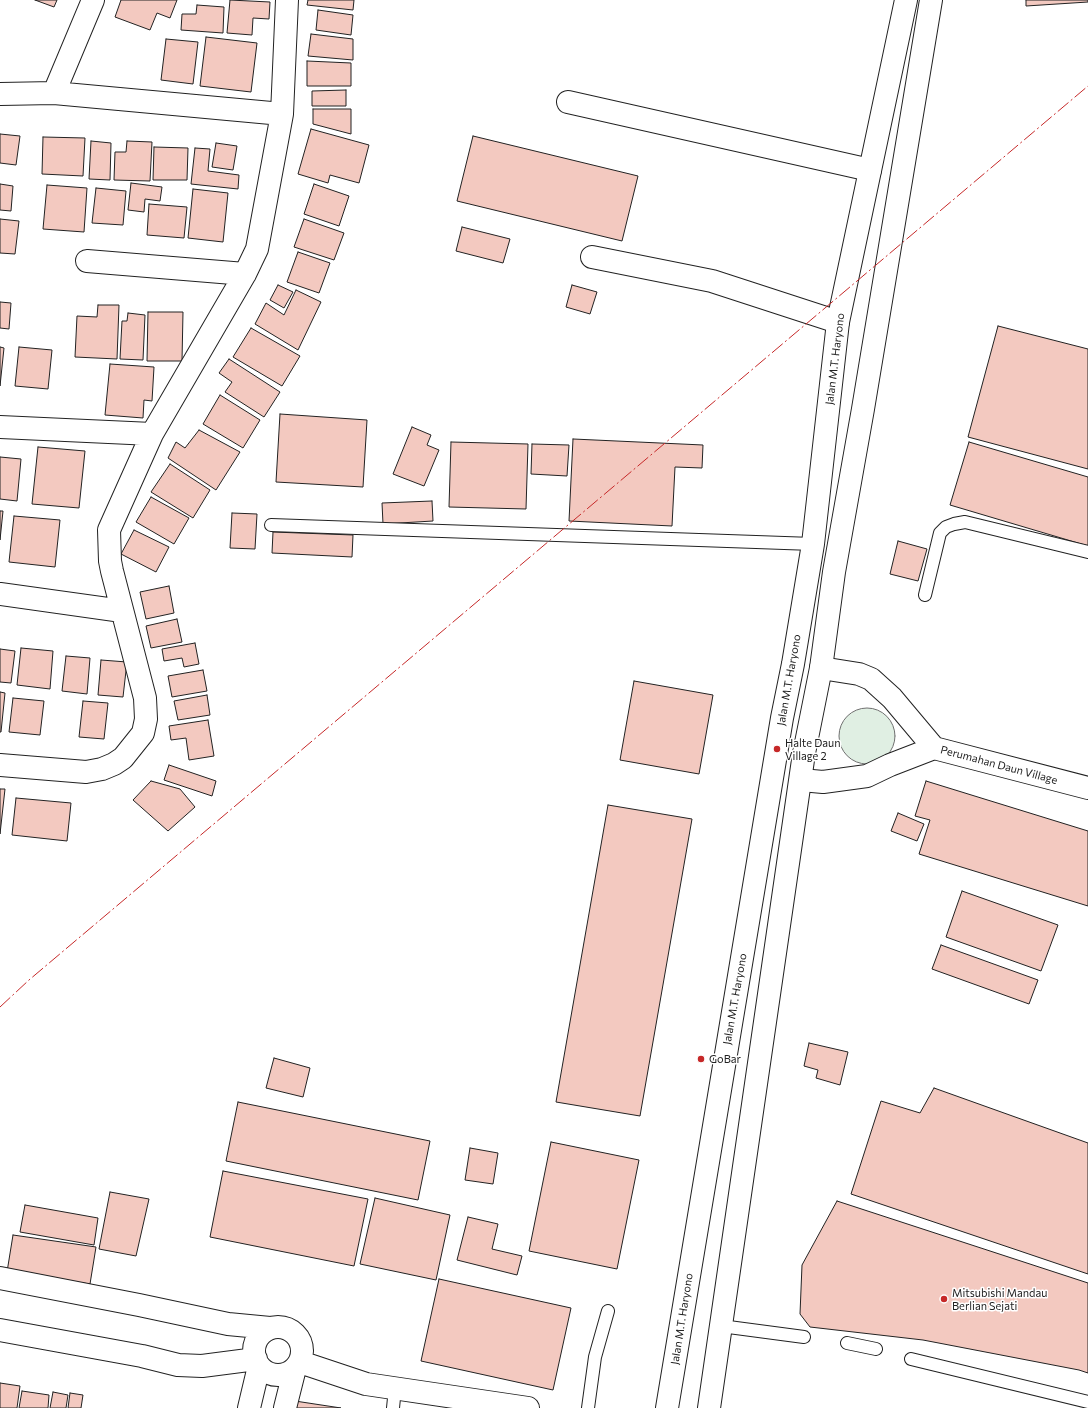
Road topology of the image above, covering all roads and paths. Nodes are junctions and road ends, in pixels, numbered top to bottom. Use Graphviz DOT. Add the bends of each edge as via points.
graph roads {
  1 [pos="92,0"];
  2 [pos="287,0"];
  3 [pos="906,0"];
  4 [pos="931,0"];
  5 [pos="54,93"];
  6 [pos="0,94"];
  7 [pos="568,102"];
  8 [pos="282,114"];
  9 [pos="870,170"];
  10 [pos="592,257"];
  11 [pos="87,261"];
  12 [pos="245,274"];
  13 [pos="838,322"];
  14 [pos="0,427"];
  15 [pos="152,434"];
  16 [pos="271,525"];
  17 [pos="813,544"];
  18 [pos="1088,552"];
  19 [pos="0,594"];
  20 [pos="925,595"];
  21 [pos="122,611"];
  22 [pos="793,664"];
  23 [pos="821,668"];
  24 [pos="934,748"];
  25 [pos="0,765"];
  26 [pos="772,778"];
  27 [pos="800,780"];
  28 [pos="1088,788"];
  29 [pos="0,1278"];
  30 [pos="608,1311"];
  31 [pos="721,1326"];
  32 [pos="270,1328"];
  33 [pos="0,1330"];
  34 [pos="804,1337"];
  35 [pos="847,1343"];
  36 [pos="876,1349"];
  37 [pos="911,1359"];
  38 [pos="258,1363"];
  39 [pos="297,1365"];
  40 [pos="394,1398"];
  41 [pos="1088,1402"];
  42 [pos="248,1408"];
  43 [pos="285,1408"];
  44 [pos="528,1408"];
  45 [pos="588,1408"];
  46 [pos="667,1408"];
  47 [pos="709,1408"];
  1 -- 5 [label="street"];
  2 -- 8 [label="street"];
  3 -- 9 [label="street, Jalan M.T. Haryono"];
  4 -- 23 [label="street" via="834,572"];
  5 -- 6 [label="street"];
  5 -- 8 [label="street"];
  7 -- 9 [label="street"];
  8 -- 12 [label="street" via="257,249"];
  9 -- 13 [label="street, Jalan M.T. Haryono"];
  10 -- 13 [label="street" via="712,281"];
  11 -- 12 [label="street"];
  12 -- 15 [label="street"];
  13 -- 17 [label="street, Jalan M.T. Haryono"];
  14 -- 15 [label="street"];
  15 -- 21 [label="street" via="109,530 110,561"];
  16 -- 17 [label="lane"];
  17 -- 22 [label="street, Jalan M.T. Haryono"];
  18 -- 20 [label="lane" via="965,522 954,524 940,533"];
  19 -- 21 [label="street"];
  21 -- 25 [label="street" via="145,698 146,719 143,732 123,758 102,769 86,772"];
  22 -- 23 [label="street, Perumahan Daun Village"];
  22 -- 26 [label="street, Jalan M.T. Haryono"];
  23 -- 24 [label="street, Perumahan Daun Village" via="859,674 871,679 892,698"];
  23 -- 27 [label="street"];
  24 -- 27 [label="street" via="867,776 823,782"];
  24 -- 28 [label="street, Perumahan Daun Village"];
  26 -- 27 [label="street"];
  26 -- 46 [label="street, Jalan M.T. Haryono"];
  27 -- 31 [label="street"];
  29 -- 32 [label="street" via="228,1324"];
  30 -- 45 [label="lane" via="595,1357"];
  31 -- 34 [label="lane"];
  31 -- 47 [label="street"];
  32 -- 38 [label="street" via="258,1338 255,1345 254,1352"];
  32 -- 39 [label="street" via="286,1329 298,1339 302,1346 302,1354"];
  33 -- 38 [label="street" via="178,1365"];
  35 -- 36 [label="lane"];
  37 -- 41 [label="lane"];
  38 -- 39 [label="street" via="266,1371 280,1375"];
  38 -- 42 [label="street"];
  39 -- 40 [label="street" via="366,1384"];
  39 -- 43 [label="street"];
  40 -- 44 [label="street"];
}
